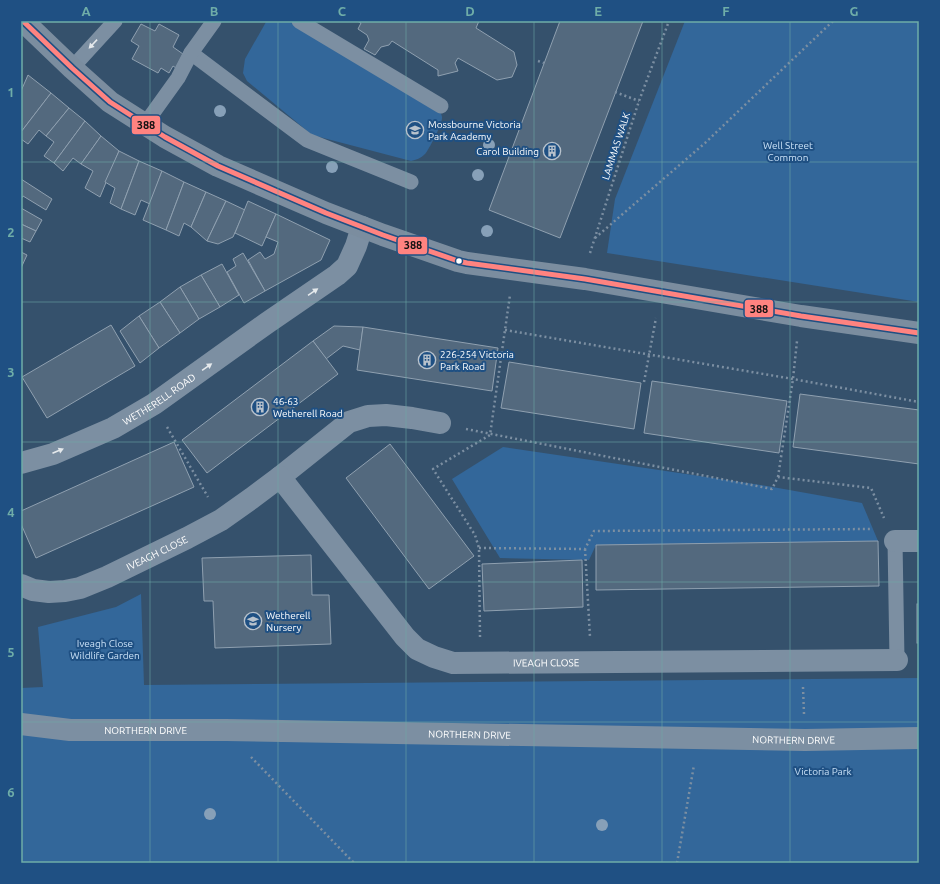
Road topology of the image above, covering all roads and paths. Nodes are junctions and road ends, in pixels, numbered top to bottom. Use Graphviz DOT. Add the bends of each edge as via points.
graph roads {
  1 [pos="23,21"];
  2 [pos="114,21"];
  3 [pos="214,21"];
  4 [pos="299,21"];
  5 [pos="669,21"];
  6 [pos="833,21"];
  7 [pos="191,52"];
  8 [pos="538,60"];
  9 [pos="544,63"];
  10 [pos="72,68"];
  11 [pos="615,92"];
  12 [pos="639,101"];
  13 [pos="441,106"];
  14 [pos="145,124"];
  15 [pos="411,182"];
  16 [pos="362,227"];
  17 [pos="595,238"];
  18 [pos="586,279"];
  19 [pos="510,291"];
  20 [pos="656,314"];
  21 [pos="505,330"];
  22 [pos="919,333"];
  23 [pos="798,341"];
  24 [pos="649,355"];
  25 [pos="793,379"];
  26 [pos="644,382"];
  27 [pos="919,402"];
  28 [pos="154,404"];
  29 [pos="440,423"];
  30 [pos="490,435"];
  31 [pos="21,463"];
  32 [pos="280,477"];
  33 [pos="778,477"];
  34 [pos="221,520"];
  35 [pos="892,535"];
  36 [pos="919,541"];
  37 [pos="479,548"];
  38 [pos="585,549"];
  39 [pos="21,585"];
  40 [pos="897,660"];
  41 [pos="803,661"];
  42 [pos="592,662"];
  43 [pos="481,663"];
  44 [pos="21,724"];
  45 [pos="226,730"];
  46 [pos="919,738"];
  47 [pos="699,739"];
  48 [pos="805,740"];
  49 [pos="354,863"];
  50 [pos="677,863"];
  1 -- 10 [label="main road"];
  2 -- 10 [label="lane, one-way"];
  3 -- 7 [label="lane"];
  4 -- 13 [label="lane"];
  5 -- 12 [label="path, LAMMAS WALK"];
  6 -- 17 [label="path" via="706,143"];
  7 -- 14 [label="lane" via="178,78"];
  7 -- 15 [label="lane" via="307,140"];
  8 -- 9 [label="path"];
  10 -- 14 [label="main road" via="110,102"];
  11 -- 12 [label="path"];
  12 -- 17 [label="path, LAMMAS WALK"];
  14 -- 16 [label="main road" via="218,166"];
  16 -- 18 [label="main road" via="467,263"];
  28 -- 16 [label="street, WETHERELL ROAD, one-way" via="348,266"];
  17 -- 18 [label="path, LAMMAS WALK" via="590,250"];
  18 -- 22 [label="main road" via="801,316"];
  19 -- 21 [label="path"];
  20 -- 24 [label="path"];
  21 -- 24 [label="path"];
  21 -- 30 [label="path"];
  23 -- 25 [label="path"];
  24 -- 25 [label="path"];
  24 -- 26 [label="path"];
  25 -- 27 [label="path"];
  25 -- 33 [label="path"];
  31 -- 28 [label="street, WETHERELL ROAD, one-way" via="52,454 113,428"];
  28 -- 34 [label="path"];
  29 -- 30 [label="path"];
  29 -- 32 [label="street, IVEAGH CLOSE" via="386,415 368,416 349,422"];
  30 -- 33 [label="path" via="772,489"];
  30 -- 37 [label="path" via="434,469 475,535"];
  32 -- 34 [label="street, IVEAGH CLOSE"];
  32 -- 43 [label="street, IVEAGH CLOSE" via="405,637 418,649 434,657 453,663"];
  33 -- 35 [label="path" via="871,488"];
  34 -- 39 [label="street, IVEAGH CLOSE" via="80,588 49,592"];
  35 -- 36 [label="street"];
  35 -- 38 [label="path" via="594,531"];
  35 -- 40 [label="lane"];
  37 -- 38 [label="path"];
  37 -- 43 [label="path"];
  38 -- 42 [label="path"];
  40 -- 41 [label="street, IVEAGH CLOSE"];
  41 -- 42 [label="street, IVEAGH CLOSE"];
  41 -- 48 [label="path"];
  42 -- 43 [label="street, IVEAGH CLOSE"];
  44 -- 45 [label="street, NORTHERN DRIVE" via="70,730"];
  45 -- 47 [label="street, NORTHERN DRIVE"];
  45 -- 49 [label="path"];
  46 -- 48 [label="street, NORTHERN DRIVE"];
  47 -- 48 [label="street, NORTHERN DRIVE"];
  47 -- 50 [label="path"];
}
